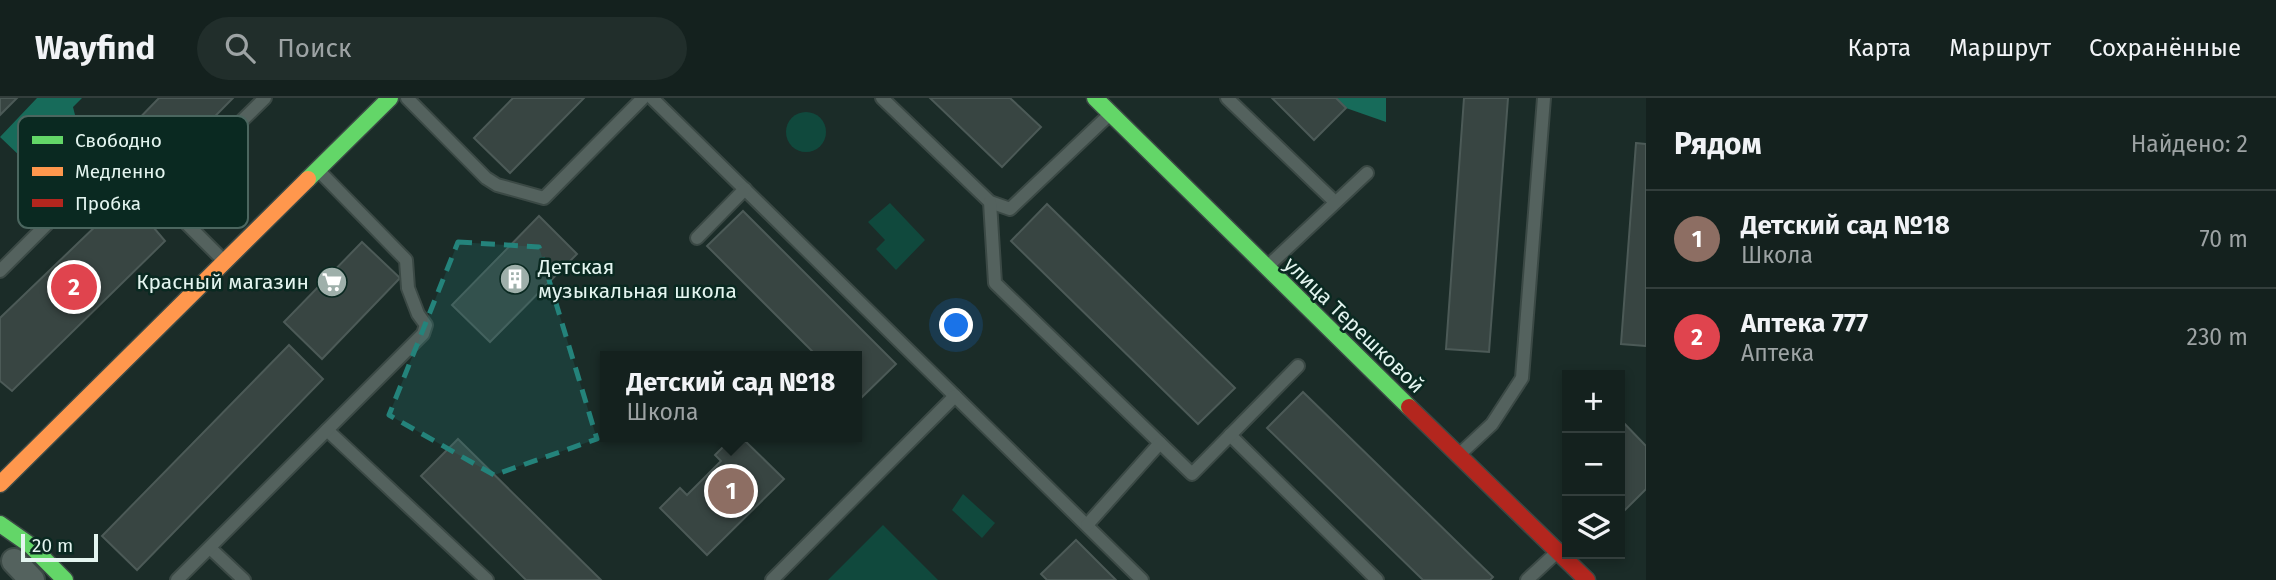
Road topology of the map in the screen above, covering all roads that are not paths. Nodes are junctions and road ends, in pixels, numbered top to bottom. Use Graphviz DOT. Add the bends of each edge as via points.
graph roads {
  1 [pos="265,98"];
  2 [pos="390,98"];
  3 [pos="407,98"];
  4 [pos="643,98"];
  5 [pos="652,98"];
  6 [pos="882,98"];
  7 [pos="1094,98"];
  8 [pos="1227,98"];
  9 [pos="1544,98"];
  10 [pos="1111,114"];
  11 [pos="247,116"];
  12 [pos="318,169"];
  13 [pos="1367,173"];
  14 [pos="745,189"];
  15 [pos="990,202"];
  16 [pos="1335,202"];
  17 [pos="43,228"];
  18 [pos="191,228"];
  19 [pos="697,238"];
  20 [pos="225,262"];
  21 [pos="1266,269"];
  22 [pos="0,271"];
  23 [pos="1298,366"];
  24 [pos="955,396"];
  25 [pos="327,430"];
  26 [pos="1230,435"];
  27 [pos="1160,443"];
  28 [pos="1458,455"];
  29 [pos="0,484"];
  30 [pos="0,524"];
  31 [pos="1087,525"];
  32 [pos="209,548"];
  33 [pos="1558,552"];
  34 [pos="13,561"];
  35 [pos="32,580"];
  36 [pos="65,580"];
  37 [pos="177,580"];
  38 [pos="244,580"];
  39 [pos="487,580"];
  40 [pos="772,580"];
  41 [pos="1142,580"];
  42 [pos="1377,580"];
  43 [pos="1527,580"];
  44 [pos="1587,580"];
  1 -- 11 [label="lane"];
  2 -- 12 [label="street"];
  3 -- 4 [label="lane" via="486,178 544,198"];
  5 -- 14 [label="lane"];
  6 -- 15 [label="lane"];
  7 -- 10 [label="street, улица Терешковой"];
  8 -- 16 [label="lane"];
  9 -- 28 [label="lane" via="1522,378 1492,424"];
  10 -- 15 [label="lane" via="1010,209"];
  10 -- 21 [label="street, улица Терешковой"];
  12 -- 20 [label="street"];
  12 -- 25 [label="lane" via="406,260 408,288 426,325 423,334"];
  13 -- 16 [label="lane"];
  14 -- 19 [label="lane"];
  14 -- 24 [label="lane"];
  15 -- 27 [label="lane" via="995,283"];
  16 -- 21 [label="lane"];
  17 -- 22 [label="lane"];
  18 -- 20 [label="lane"];
  20 -- 29 [label="street"];
  21 -- 28 [label="street, улица Терешковой"];
  23 -- 26 [label="lane"];
  24 -- 31 [label="lane"];
  24 -- 40 [label="lane"];
  25 -- 32 [label="lane"];
  25 -- 39 [label="lane"];
  26 -- 27 [label="lane" via="1192,474"];
  26 -- 42 [label="lane"];
  27 -- 31 [label="lane"];
  28 -- 33 [label="street, улица Терешковой"];
  30 -- 36 [label="street" via="30,545"];
  31 -- 41 [label="lane"];
  32 -- 37 [label="lane"];
  32 -- 38 [label="lane"];
  33 -- 43 [label="lane"];
  33 -- 44 [label="street, улица Терешковой"];
  34 -- 35 [label="street"];
}
